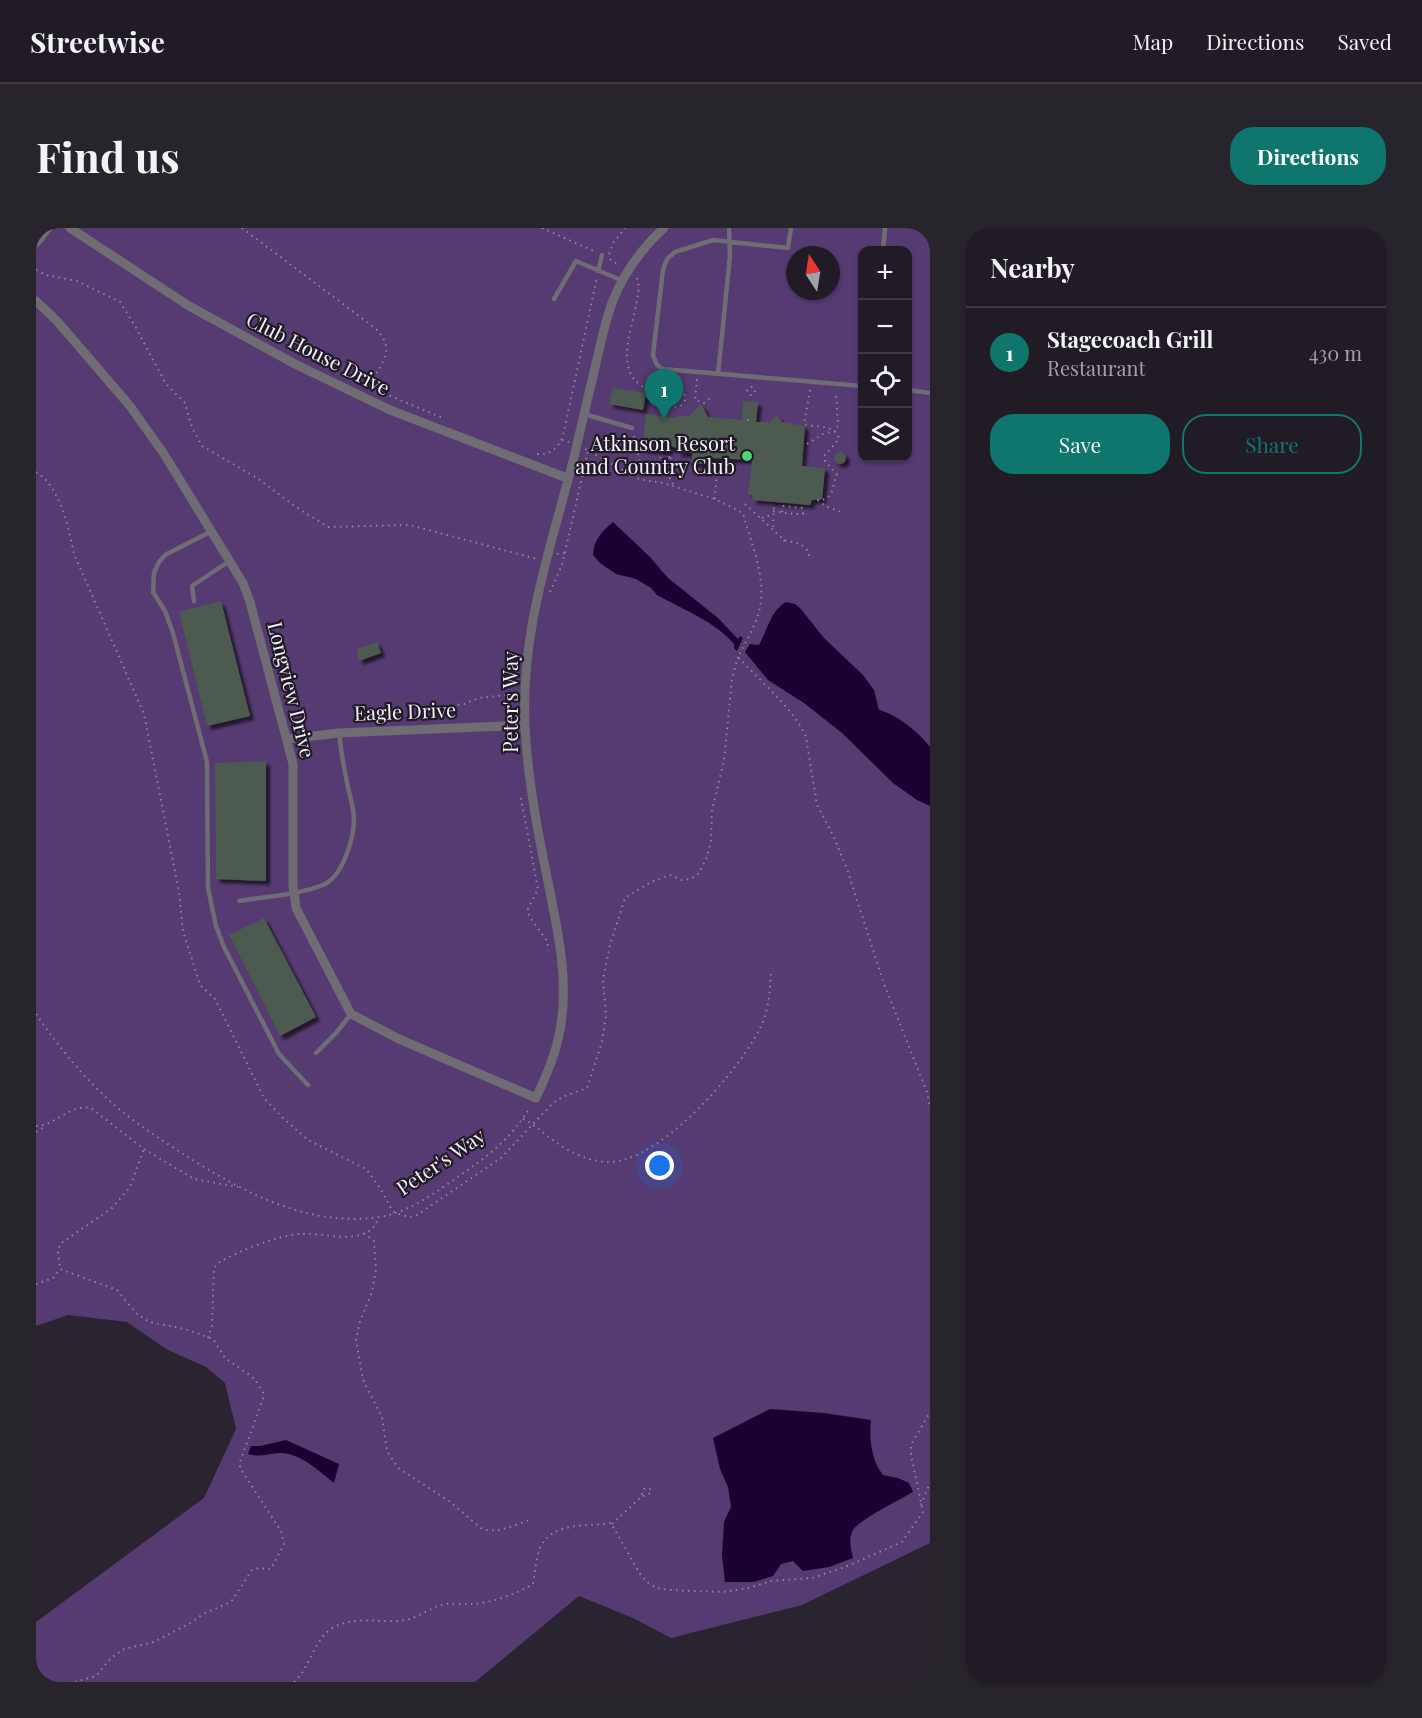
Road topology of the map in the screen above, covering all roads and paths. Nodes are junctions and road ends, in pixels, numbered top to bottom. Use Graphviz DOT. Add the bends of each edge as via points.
graph roads {
  1 [pos="48,228"];
  2 [pos="70,228"];
  3 [pos="242,228"];
  4 [pos="542,228"];
  5 [pos="625,228"];
  6 [pos="664,228"];
  7 [pos="729,228"];
  8 [pos="790,228"];
  9 [pos="885,228"];
  10 [pos="729,242"];
  11 [pos="36,243"];
  12 [pos="883,246"];
  13 [pos="602,255"];
  14 [pos="36,270"];
  15 [pos="598,271"];
  16 [pos="628,272"];
  17 [pos="623,281"];
  18 [pos="554,299"];
  19 [pos="36,301"];
  20 [pos="718,374"];
  21 [pos="697,379"];
  22 [pos="836,384"];
  23 [pos="858,386"];
  24 [pos="811,388"];
  25 [pos="912,391"];
  26 [pos="930,393"];
  27 [pos="751,395"];
  28 [pos="711,397"];
  29 [pos="666,398"];
  30 [pos="750,399"];
  31 [pos="584,414"];
  32 [pos="749,416"];
  33 [pos="748,421"];
  34 [pos="452,422"];
  35 [pos="632,428"];
  36 [pos="836,431"];
  37 [pos="562,440"];
  38 [pos="577,444"];
  39 [pos="807,444"];
  40 [pos="672,450"];
  41 [pos="588,451"];
  42 [pos="662,453"];
  43 [pos="536,454"];
  44 [pos="669,458"];
  45 [pos="657,467"];
  46 [pos="664,469"];
  47 [pos="36,472"];
  48 [pos="717,472"];
  49 [pos="733,473"];
  50 [pos="567,478"];
  51 [pos="674,486"];
  52 [pos="715,499"];
  53 [pos="774,503"];
  54 [pos="745,504"];
  55 [pos="841,512"];
  56 [pos="773,513"];
  57 [pos="782,513"];
  58 [pos="762,518"];
  59 [pos="773,529"];
  60 [pos="212,531"];
  61 [pos="784,540"];
  62 [pos="786,546"];
  63 [pos="536,559"];
  64 [pos="231,560"];
  65 [pos="810,560"];
  66 [pos="549,595"];
  67 [pos="194,601"];
  68 [pos="738,657"];
  69 [pos="516,694"];
  70 [pos="424,724"];
  71 [pos="525,725"];
  72 [pos="339,733"];
  73 [pos="287,739"];
  74 [pos="524,793"];
  75 [pos="294,892"];
  76 [pos="239,901"];
  77 [pos="549,949"];
  78 [pos="771,970"];
  79 [pos="36,1014"];
  80 [pos="351,1014"];
  81 [pos="316,1053"];
  82 [pos="308,1085"];
  83 [pos="536,1098"];
  84 [pos="930,1108"];
  85 [pos="523,1119"];
  86 [pos="532,1123"];
  87 [pos="46,1125"];
  88 [pos="36,1126"];
  89 [pos="36,1132"];
  90 [pos="144,1149"];
  91 [pos="241,1187"];
  92 [pos="395,1213"];
  93 [pos="379,1217"];
  94 [pos="364,1233"];
  95 [pos="60,1269"];
  96 [pos="36,1284"];
  97 [pos="208,1338"];
  98 [pos="930,1412"];
  99 [pos="930,1483"];
  100 [pos="641,1497"];
  101 [pos="921,1505"];
  102 [pos="532,1519"];
  103 [pos="612,1525"];
  104 [pos="75,1682"];
  105 [pos="294,1682"];
  1 -- 11 [label="street"];
  2 -- 50 [label="street, Club House Drive" via="189,306 295,364 390,410"];
  3 -- 34 [label="path" via="384,338 386,358 376,374 378,387"];
  4 -- 13 [label="path"];
  5 -- 16 [label="path" via="607,258"];
  6 -- 16 [label="street, Peter's Way"];
  7 -- 10 [label="lane"];
  8 -- 10 [label="lane" via="788,248"];
  9 -- 12 [label="lane"];
  10 -- 20 [label="lane"];
  10 -- 20 [label="lane" via="713,240 675,252 667,259 653,355 663,369"];
  13 -- 15 [label="lane"];
  14 -- 63 [label="path" via="78,281 120,302 166,384 184,404 202,446 328,527 410,525"];
  15 -- 17 [label="lane"];
  15 -- 18 [label="lane" via="576,261"];
  15 -- 37 [label="path"];
  16 -- 17 [label="street, Peter's Way"];
  16 -- 29 [label="path" via="639,283 628,352 630,372 640,385"];
  17 -- 31 [label="street, Peter's Way" via="606,321"];
  19 -- 60 [label="street, Longview Drive" via="130,406"];
  20 -- 22 [label="lane"];
  21 -- 28 [label="path" via="695,400 704,403"];
  22 -- 23 [label="lane"];
  22 -- 36 [label="path"];
  24 -- 36 [label="path" via="804,424"];
  25 -- 26 [label="lane"];
  27 -- 30 [label="path"];
  29 -- 29 [label="path" via="671,406 677,407 686,399 684,392 676,388"];
  31 -- 35 [label="lane"];
  31 -- 38 [label="street, Peter's Way"];
  32 -- 33 [label="path"];
  35 -- 45 [label="path" via="640,462"];
  36 -- 39 [label="path"];
  36 -- 55 [label="path" via="839,439 824,456 837,475 829,498 818,500"];
  37 -- 38 [label="path"];
  37 -- 43 [label="path" via="558,448 545,455"];
  38 -- 41 [label="path"];
  38 -- 50 [label="street, Peter's Way"];
  40 -- 44 [label="path"];
  41 -- 51 [label="path" via="639,478"];
  41 -- 66 [label="path" via="562,565"];
  42 -- 45 [label="path"];
  44 -- 46 [label="path"];
  44 -- 48 [label="path" via="687,468"];
  45 -- 46 [label="path"];
  46 -- 51 [label="path"];
  47 -- 92 [label="path" via="57,498 74,554 144,714 183,931 200,985 214,999 264,1098 308,1140 366,1169"];
  48 -- 49 [label="path"];
  48 -- 52 [label="path"];
  50 -- 71 [label="street, Peter's Way" via="527,647"];
  51 -- 52 [label="path"];
  52 -- 68 [label="path" via="743,513 760,585 757,619"];
  53 -- 56 [label="path"];
  54 -- 58 [label="path"];
  56 -- 57 [label="path"];
  56 -- 58 [label="path"];
  56 -- 59 [label="path"];
  57 -- 57 [label="path" via="802,514 802,508 783,507"];
  58 -- 59 [label="path"];
  59 -- 61 [label="path"];
  60 -- 64 [label="street, Longview Drive"];
  60 -- 82 [label="lane" via="165,555 154,573 153,592 173,633 207,762 208,888 216,926 279,1054"];
  61 -- 62 [label="path"];
  61 -- 65 [label="path" via="801,544"];
  64 -- 67 [label="lane" via="192,586"];
  64 -- 73 [label="street, Longview Drive" via="250,602"];
  68 -- 84 [label="path" via="786,708 806,737 817,805 847,869"];
  68 -- 86 [label="path" via="732,678 724,761 711,810 707,857 691,879 670,875 625,898 603,980 606,1016 591,1082 587,1088 562,1097"];
  69 -- 70 [label="path" via="426,710"];
  71 -- 72 [label="street, Eagle Drive"];
  71 -- 83 [label="street, Peter's Way" via="535,820 563,978 561,1029"];
  72 -- 73 [label="street, Eagle Drive"];
  72 -- 75 [label="lane" via="354,828 343,864 335,876 320,886"];
  73 -- 75 [label="street, Longview Drive" via="293,764"];
  74 -- 77 [label="path" via="522,809 538,890 528,909 529,916"];
  75 -- 76 [label="lane"];
  75 -- 80 [label="street, Longview Drive" via="296,908"];
  78 -- 86 [label="path" via="770,992 758,1033 714,1091 678,1129 652,1146 609,1162 585,1158 554,1142"];
  79 -- 91 [label="path, Peter's Way" via="67,1055 124,1114"];
  80 -- 81 [label="lane"];
  80 -- 83 [label="street"];
  83 -- 85 [label="path, Peter's Way"];
  85 -- 86 [label="path"];
  85 -- 92 [label="path, Peter's Way" via="486,1157 418,1203"];
  86 -- 92 [label="path" via="501,1158 428,1208 410,1218"];
  87 -- 88 [label="path"];
  87 -- 89 [label="path"];
  87 -- 90 [label="path" via="70,1110 91,1108"];
  90 -- 91 [label="path" via="194,1179"];
  90 -- 95 [label="path" via="129,1187 112,1208 60,1244"];
  91 -- 93 [label="path, Peter's Way" via="294,1210 326,1218"];
  92 -- 93 [label="path, Peter's Way"];
  93 -- 94 [label="path" via="373,1229"];
  94 -- 97 [label="path" via="346,1237 297,1234 218,1263 214,1268"];
  94 -- 102 [label="path" via="374,1241 376,1269 356,1340 363,1380 382,1417 392,1461 483,1529 489,1531"];
  95 -- 96 [label="path" via="53,1278"];
  95 -- 97 [label="path" via="117,1290 142,1318"];
  97 -- 104 [label="path" via="213,1339 225,1358 255,1379 263,1393 240,1468 281,1531 283,1548 272,1569 252,1570 231,1602 154,1642 124,1649 96,1676"];
  98 -- 101 [label="path" via="911,1445"];
  99 -- 101 [label="path"];
  100 -- 103 [label="path"];
  101 -- 103 [label="path" via="923,1512 902,1542 812,1578 771,1581 723,1592 657,1588 647,1582"];
  103 -- 105 [label="path" via="555,1531 539,1549 533,1584 514,1594 484,1603 444,1604 406,1620 352,1620 336,1626 321,1638"];
}
